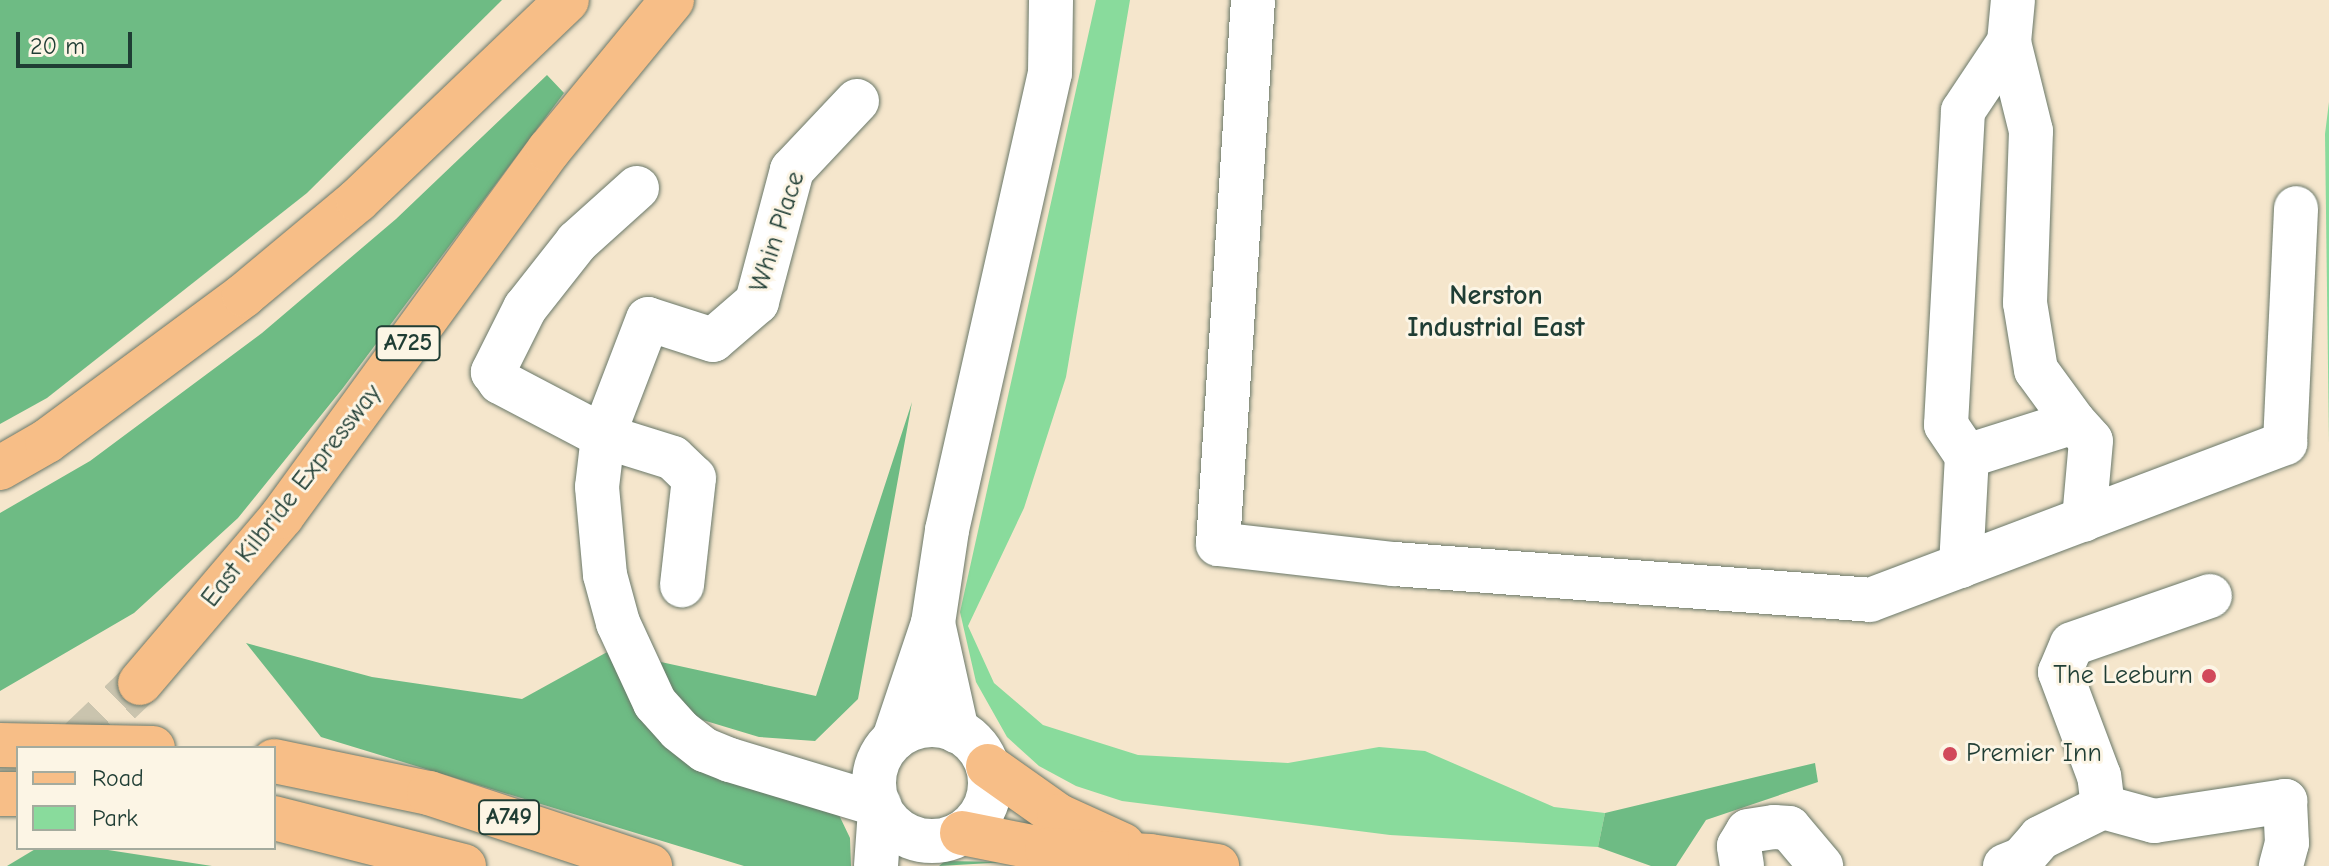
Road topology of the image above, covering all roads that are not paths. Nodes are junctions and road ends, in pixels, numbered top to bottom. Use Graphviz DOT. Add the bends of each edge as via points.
graph roads {
  1 [pos="567,0"];
  2 [pos="672,0"];
  3 [pos="1051,0"];
  4 [pos="1253,0"];
  5 [pos="2011,21"];
  6 [pos="857,101"];
  7 [pos="637,188"];
  8 [pos="2296,208"];
  9 [pos="2074,422"];
  10 [pos="603,436"];
  11 [pos="1967,456"];
  12 [pos="0,468"];
  13 [pos="2084,520"];
  14 [pos="1961,566"];
  15 [pos="682,585"];
  16 [pos="2210,596"];
  17 [pos="933,623"];
  18 [pos="140,683"];
  19 [pos="957,731"];
  20 [pos="889,744"];
  21 [pos="0,745"];
  22 [pos="51,746"];
  23 [pos="276,761"];
  24 [pos="988,766"];
  25 [pos="765,768"];
  26 [pos="880,807"];
  27 [pos="2103,807"];
  28 [pos="276,819"];
  29 [pos="952,837"];
  30 [pos="1150,856"];
  31 [pos="2017,864"];
  32 [pos="464,866"];
  33 [pos="650,866"];
  34 [pos="876,866"];
  35 [pos="909,866"];
  36 [pos="1217,866"];
  37 [pos="1742,866"];
  38 [pos="1821,866"];
  39 [pos="2281,866"];
  1 -- 12 [label="main road" via="358,200 60,432"];
  2 -- 18 [label="main road, East Kilbride Expressway / A725" via="549,150 282,516"];
  3 -- 17 [label="street" via="1050,73 947,530"];
  4 -- 14 [label="street" via="1218,544 1394,564 1870,600"];
  5 -- 9 [label="street" via="2031,131 2025,303 2036,370"];
  5 -- 11 [label="street" via="1963,111 1946,425"];
  6 -- 10 [label="street, Whin Place" via="792,170 757,302 713,340 648,319"];
  7 -- 10 [label="street" via="577,242 525,308 493,372 500,382"];
  8 -- 13 [label="street" via="2285,443"];
  9 -- 11 [label="street"];
  9 -- 13 [label="street" via="2091,441"];
  10 -- 15 [label="street" via="673,458 694,478"];
  10 -- 25 [label="street, Whin Place" via="597,487 605,575 634,665 655,703 679,730 705,750"];
  11 -- 14 [label="street"];
  13 -- 14 [label="street"];
  16 -- 27 [label="street" via="2072,644 2060,672 2099,776"];
  17 -- 19 [label="street"];
  17 -- 20 [label="street"];
  19 -- 20 [label="street" via="924,725"];
  19 -- 24 [label="street" via="981,751"];
  20 -- 25 [label="street, Whin Place" via="823,768"];
  20 -- 26 [label="street" via="874,777"];
  21 -- 22 [label="main road"];
  23 -- 33 [label="main road, A749" via="429,793"];
  24 -- 29 [label="street" via="986,804"];
  24 -- 30 [label="main road" via="1059,816"];
  25 -- 26 [label="street, Whin Place"];
  26 -- 29 [label="street" via="904,834"];
  26 -- 34 [label="street"];
  27 -- 31 [label="street" via="2040,838"];
  27 -- 39 [label="street" via="2154,821 2285,801 2287,843"];
  28 -- 32 [label="main road, A749"];
  29 -- 30 [label="main road"];
  29 -- 35 [label="street"];
  30 -- 36 [label="main road"];
  37 -- 38 [label="street" via="1739,846 1748,831 1774,827 1789,828"];
}
